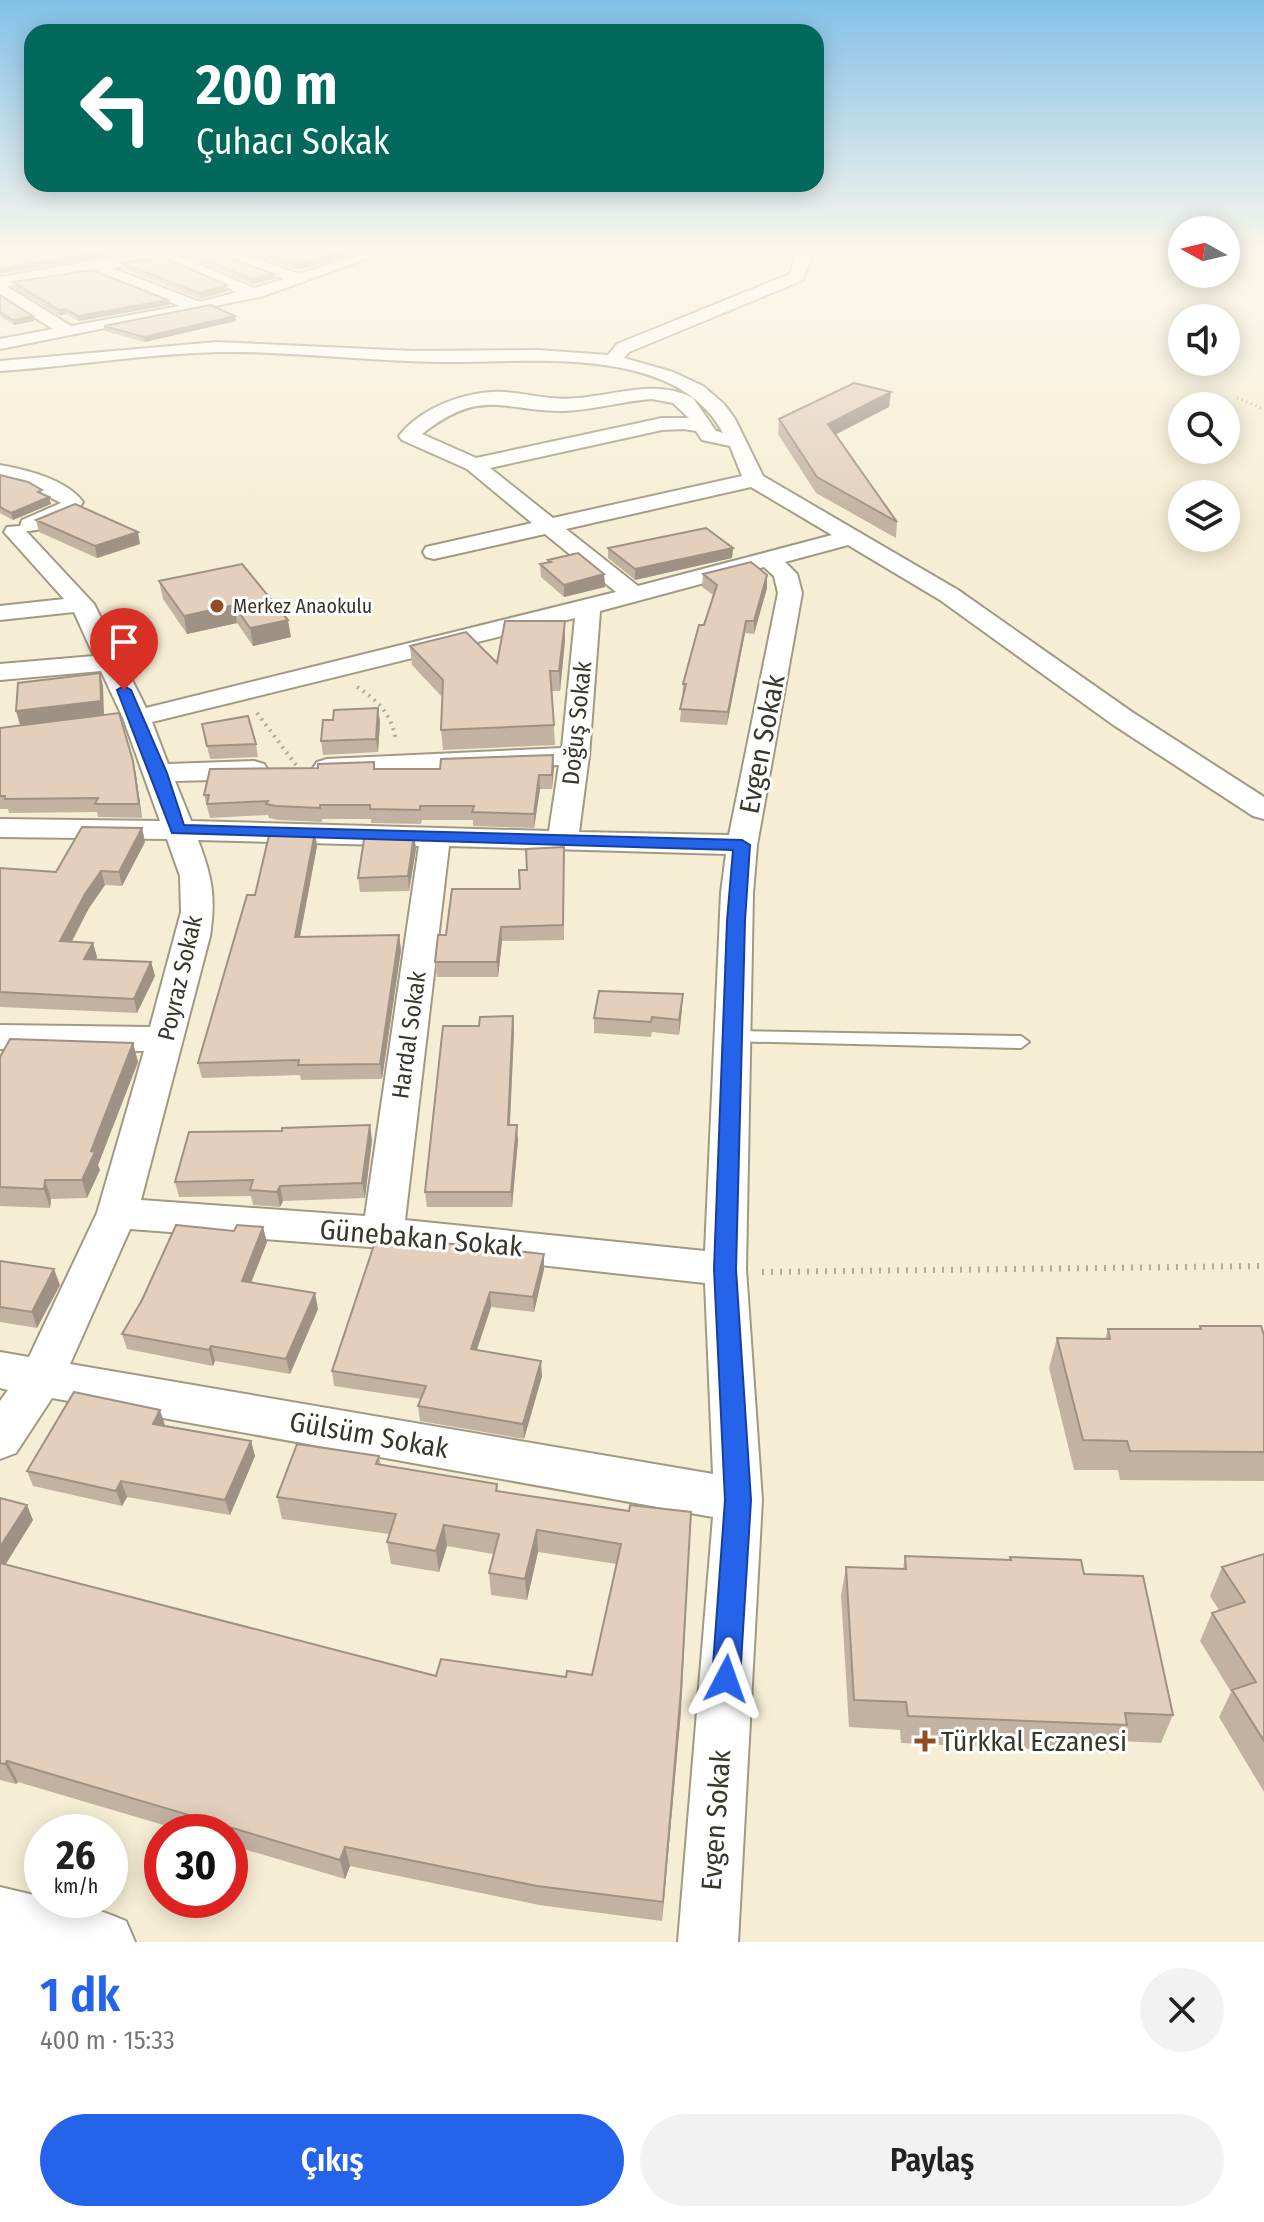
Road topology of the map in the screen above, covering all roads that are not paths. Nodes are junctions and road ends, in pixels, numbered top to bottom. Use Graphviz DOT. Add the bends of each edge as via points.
graph roads {
  1 [pos="639,342"];
  2 [pos="613,361"];
  3 [pos="8,365"];
  4 [pos="0,377"];
  5 [pos="703,427"];
  6 [pos="737,441"];
  7 [pos="474,465"];
  8 [pos="0,471"];
  9 [pos="754,480"];
  10 [pos="547,525"];
  11 [pos="8,534"];
  12 [pos="851,537"];
  13 [pos="434,552"];
  14 [pos="769,560"];
  15 [pos="634,595"];
  16 [pos="82,604"];
  17 [pos="588,607"];
  18 [pos="0,613"];
  19 [pos="110,663"];
  20 [pos="0,672"];
  21 [pos="130,719"];
  22 [pos="575,756"];
  23 [pos="159,773"];
  24 [pos="1264,810"];
  25 [pos="0,828"];
  26 [pos="178,830"];
  27 [pos="435,838"];
  28 [pos="563,839"];
  29 [pos="742,845"];
  30 [pos="0,1037"];
  31 [pos="732,1037"];
  32 [pos="167,1039"];
  33 [pos="1021,1042"];
  34 [pos="117,1213"];
  35 [pos="383,1233"];
  36 [pos="725,1269"];
  37 [pos="20,1374"];
  38 [pos="0,1439"];
  39 [pos="738,1500"];
  40 [pos="0,1918"];
  41 [pos="56,1942"];
  42 [pos="105,1942"];
  43 [pos="708,1942"];
  1 -- 2 [label="street" via="623,348"];
  2 -- 3 [label="street" via="219,347"];
  2 -- 6 [label="street" via="693,388 715,405"];
  3 -- 4 [label="street"];
  5 -- 6 [label="street" via="715,439"];
  5 -- 7 [label="street" via="662,424"];
  5 -- 7 [label="street" via="687,403 662,395 562,405 495,397 455,407 409,436"];
  6 -- 9 [label="street"];
  7 -- 10 [label="street"];
  8 -- 11 [label="street" via="72,502 68,509"];
  9 -- 10 [label="street"];
  9 -- 12 [label="street"];
  10 -- 13 [label="street"];
  10 -- 15 [label="street"];
  11 -- 16 [label="street, Poyraz Sokak"];
  12 -- 14 [label="street"];
  12 -- 24 [label="street" via="949,595 1122,718"];
  14 -- 15 [label="street"];
  14 -- 29 [label="street, Evgen Sokak" via="785,574 790,593"];
  15 -- 17 [label="street"];
  16 -- 18 [label="street"];
  16 -- 19 [label="street, Poyraz Sokak"];
  17 -- 21 [label="street"];
  17 -- 22 [label="street, Doğuş Sokak"];
  19 -- 20 [label="street"];
  19 -- 21 [label="street, Poyraz Sokak"];
  21 -- 23 [label="street, Poyraz Sokak"];
  22 -- 23 [label="street"];
  22 -- 28 [label="street, Doğuş Sokak"];
  23 -- 26 [label="street, Poyraz Sokak"];
  25 -- 26 [label="street"];
  26 -- 27 [label="street"];
  26 -- 32 [label="street, Poyraz Sokak" via="196,876 197,912"];
  27 -- 28 [label="street"];
  27 -- 35 [label="street, Hardal Sokak"];
  28 -- 29 [label="street"];
  29 -- 31 [label="street, Evgen Sokak"];
  30 -- 32 [label="street"];
  31 -- 33 [label="lane"];
  31 -- 36 [label="street, Evgen Sokak"];
  32 -- 34 [label="street, Poyraz Sokak"];
  34 -- 35 [label="street, Günebakan Sokak"];
  34 -- 37 [label="street, Poyraz Sokak"];
  35 -- 36 [label="street, Günebakan Sokak"];
  36 -- 39 [label="street, Evgen Sokak"];
  37 -- 38 [label="street, Poyraz Sokak"];
  37 -- 39 [label="street, Gülsüm Sokak"];
  39 -- 43 [label="street, Evgen Sokak"];
  40 -- 41 [label="street"];
  40 -- 42 [label="street"];
}
